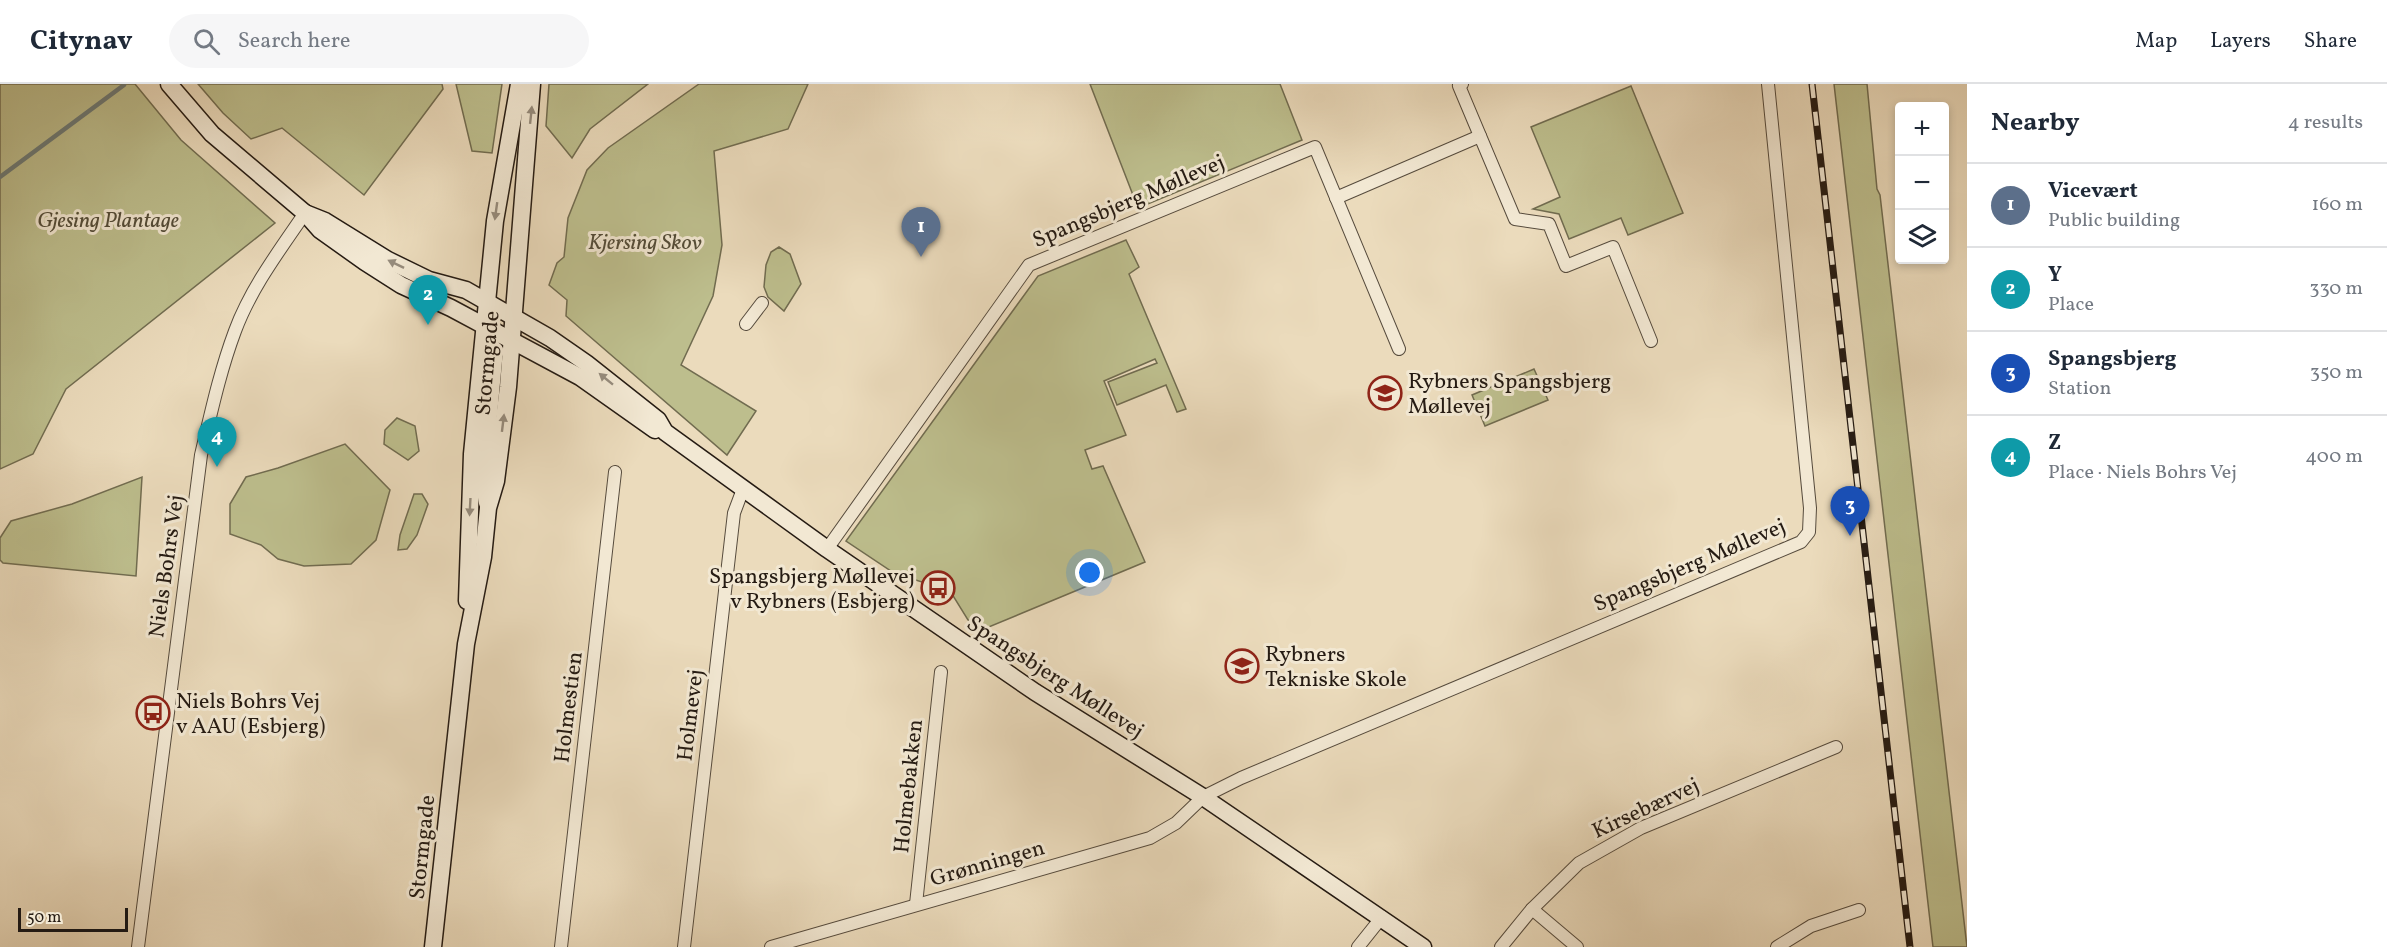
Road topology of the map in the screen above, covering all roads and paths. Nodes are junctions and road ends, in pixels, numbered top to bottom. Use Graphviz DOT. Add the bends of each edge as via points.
graph roads {
  1 [pos="169,84"];
  2 [pos="519,84"];
  3 [pos="532,84"];
  4 [pos="1462,84"];
  5 [pos="1768,84"];
  6 [pos="1480,136"];
  7 [pos="1336,198"];
  8 [pos="305,213"];
  9 [pos="762,303"];
  10 [pos="501,310"];
  11 [pos="746,324"];
  12 [pos="498,333"];
  13 [pos="1651,341"];
  14 [pos="1399,349"];
  15 [pos="665,432"];
  16 [pos="615,472"];
  17 [pos="743,489"];
  18 [pos="827,549"];
  19 [pos="466,644"];
  20 [pos="940,672"];
  21 [pos="1836,747"];
  22 [pos="1203,797"];
  23 [pos="916,904"];
  24 [pos="1532,909"];
  25 [pos="1859,910"];
  26 [pos="1382,917"];
  27 [pos="138,947"];
  28 [pos="433,947"];
  29 [pos="561,947"];
  30 [pos="684,947"];
  31 [pos="771,947"];
  32 [pos="1358,947"];
  33 [pos="1423,947"];
  34 [pos="1501,947"];
  35 [pos="1577,947"];
  36 [pos="1777,947"];
  1 -- 8 [label="street, Spangsbjerg Møllevej" via="212,134"];
  2 -- 10 [label="street, Stormgade, one-way" via="495,221"];
  10 -- 3 [label="street, Stormgade, one-way"];
  4 -- 6 [label="street" via="1459,86"];
  5 -- 22 [label="street, Spangsbjerg Møllevej" via="1810,508 1809,532 1801,542"];
  6 -- 7 [label="street"];
  6 -- 13 [label="street" via="1515,219 1549,224 1566,266 1613,247"];
  7 -- 14 [label="street, Spangsbjerg Møllevej"];
  7 -- 18 [label="street, Spangsbjerg Møllevej" via="1315,147 1029,266"];
  10 -- 8 [label="street, Spangsbjerg Møllevej, one-way" via="466,290 429,280 388,260"];
  8 -- 12 [label="street, Spangsbjerg Møllevej" via="320,230 401,285"];
  8 -- 27 [label="street, Niels Bohrs Vej" via="265,272 235,330 206,432"];
  9 -- 11 [label="street"];
  10 -- 12 [label="street, Stormgade"];
  10 -- 12 [label="street"];
  15 -- 10 [label="street, Spangsbjerg Møllevej, one-way" via="658,420 586,363"];
  12 -- 15 [label="street, Spangsbjerg Møllevej" via="580,377 653,429"];
  12 -- 19 [label="street, Stormgade, one-way" via="472,454"];
  19 -- 12 [label="street, Stormgade, one-way" via="483,557 488,508 483,479"];
  15 -- 17 [label="street, Spangsbjerg Møllevej"];
  16 -- 29 [label="street, Holmestien"];
  17 -- 18 [label="street, Spangsbjerg Møllevej"];
  17 -- 30 [label="street, Holmevej" via="734,513"];
  18 -- 22 [label="street, Spangsbjerg Møllevej" via="1035,692"];
  19 -- 28 [label="street, Stormgade"];
  20 -- 23 [label="street, Holmebakken"];
  21 -- 24 [label="street, Kirsebærvej" via="1641,828 1579,862"];
  22 -- 23 [label="street, Grønningen" via="1176,823 1150,838"];
  22 -- 26 [label="street, Spangsbjerg Møllevej"];
  23 -- 31 [label="street, Grønningen"];
  24 -- 34 [label="street, Kirsebærvej"];
  24 -- 35 [label="street"];
  25 -- 36 [label="street" via="1811,926"];
  26 -- 32 [label="street"];
  26 -- 33 [label="street, Spangsbjerg Møllevej"];
}
